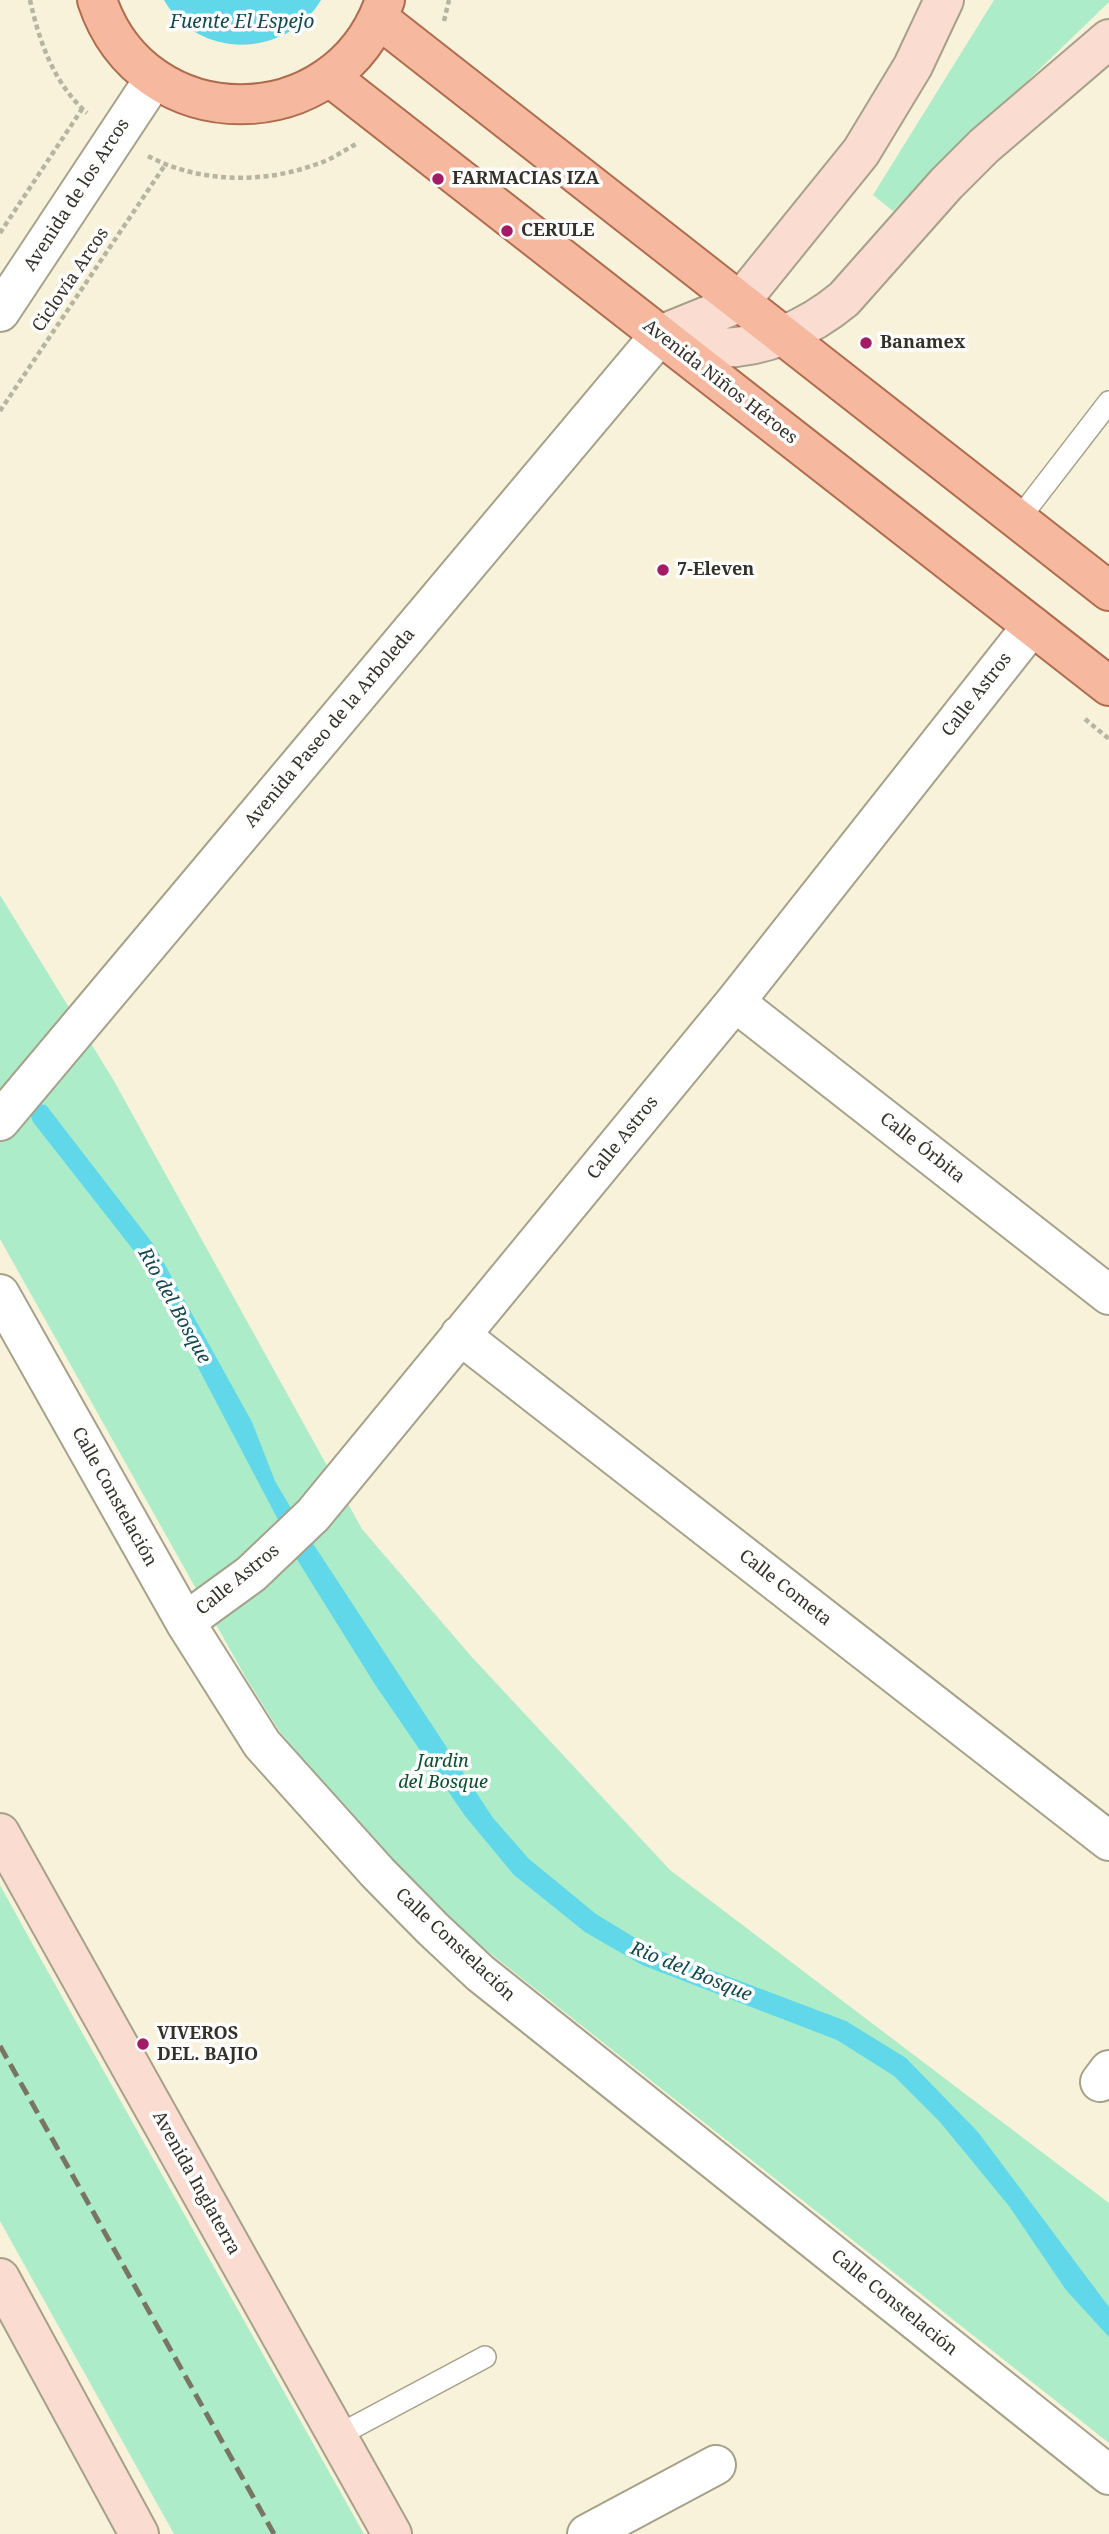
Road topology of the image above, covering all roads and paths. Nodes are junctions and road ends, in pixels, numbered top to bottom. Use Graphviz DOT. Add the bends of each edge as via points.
graph roads {
  1 [pos="97,0"];
  2 [pos="944,0"];
  3 [pos="382,10"];
  4 [pos="1109,39"];
  5 [pos="330,77"];
  6 [pos="154,79"];
  7 [pos="82,109"];
  8 [pos="165,165"];
  9 [pos="0,233"];
  10 [pos="739,303"];
  11 [pos="0,312"];
  12 [pos="660,335"];
  13 [pos="782,337"];
  14 [pos="1109,402"];
  15 [pos="0,411"];
  16 [pos="1018,520"];
  17 [pos="1109,591"];
  18 [pos="1032,626"];
  19 [pos="1109,686"];
  20 [pos="734,1002"];
  21 [pos="0,1121"];
  22 [pos="0,1294"];
  23 [pos="1109,1295"];
  24 [pos="460,1335"];
  25 [pos="185,1622"];
  26 [pos="0,1833"];
  27 [pos="1109,1841"];
  28 [pos="5,2303"];
  29 [pos="485,2357"];
  30 [pos="337,2436"];
  31 [pos="716,2465"];
  32 [pos="1109,2475"];
  33 [pos="139,2534"];
  34 [pos="392,2534"];
  35 [pos="587,2534"];
  1 -- 6 [label="main road" via="124,52"];
  2 -- 10 [label="street, Avenida Paseo de la Arboleda" via="913,66 862,152"];
  3 -- 5 [label="main road" via="363,44"];
  3 -- 10 [label="main road"];
  4 -- 13 [label="street" via="984,146 844,299"];
  5 -- 6 [label="main road" via="274,102 233,105 191,97"];
  5 -- 12 [label="main road, Avenida Niños Héroes"];
  6 -- 11 [label="street, Avenida de los Arcos"];
  7 -- 9 [label="path"];
  8 -- 15 [label="path, Ciclovía Arcos"];
  10 -- 12 [label="street, Avenida Paseo de la Arboleda"];
  10 -- 13 [label="main road"];
  12 -- 13 [label="street" via="718,348"];
  12 -- 18 [label="main road, Avenida Niños Héroes"];
  12 -- 21 [label="street, Avenida Paseo de la Arboleda"];
  13 -- 16 [label="main road"];
  14 -- 16 [label="lane"];
  16 -- 17 [label="main road"];
  18 -- 19 [label="main road, Avenida Niños Héroes"];
  18 -- 20 [label="street, Calle Astros"];
  20 -- 23 [label="street, Calle Órbita"];
  20 -- 24 [label="street, Calle Astros"];
  22 -- 25 [label="street, Calle Constelación"];
  24 -- 25 [label="street, Calle Astros" via="313,1515 251,1574"];
  24 -- 27 [label="street, Calle Cometa"];
  25 -- 32 [label="street, Calle Constelación" via="262,1744 378,1872 480,1973"];
  26 -- 30 [label="street, Avenida Inglaterra"];
  28 -- 33 [label="street"];
  29 -- 30 [label="lane"];
  30 -- 34 [label="street, Avenida Inglaterra"];
  31 -- 35 [label="street"];
}
